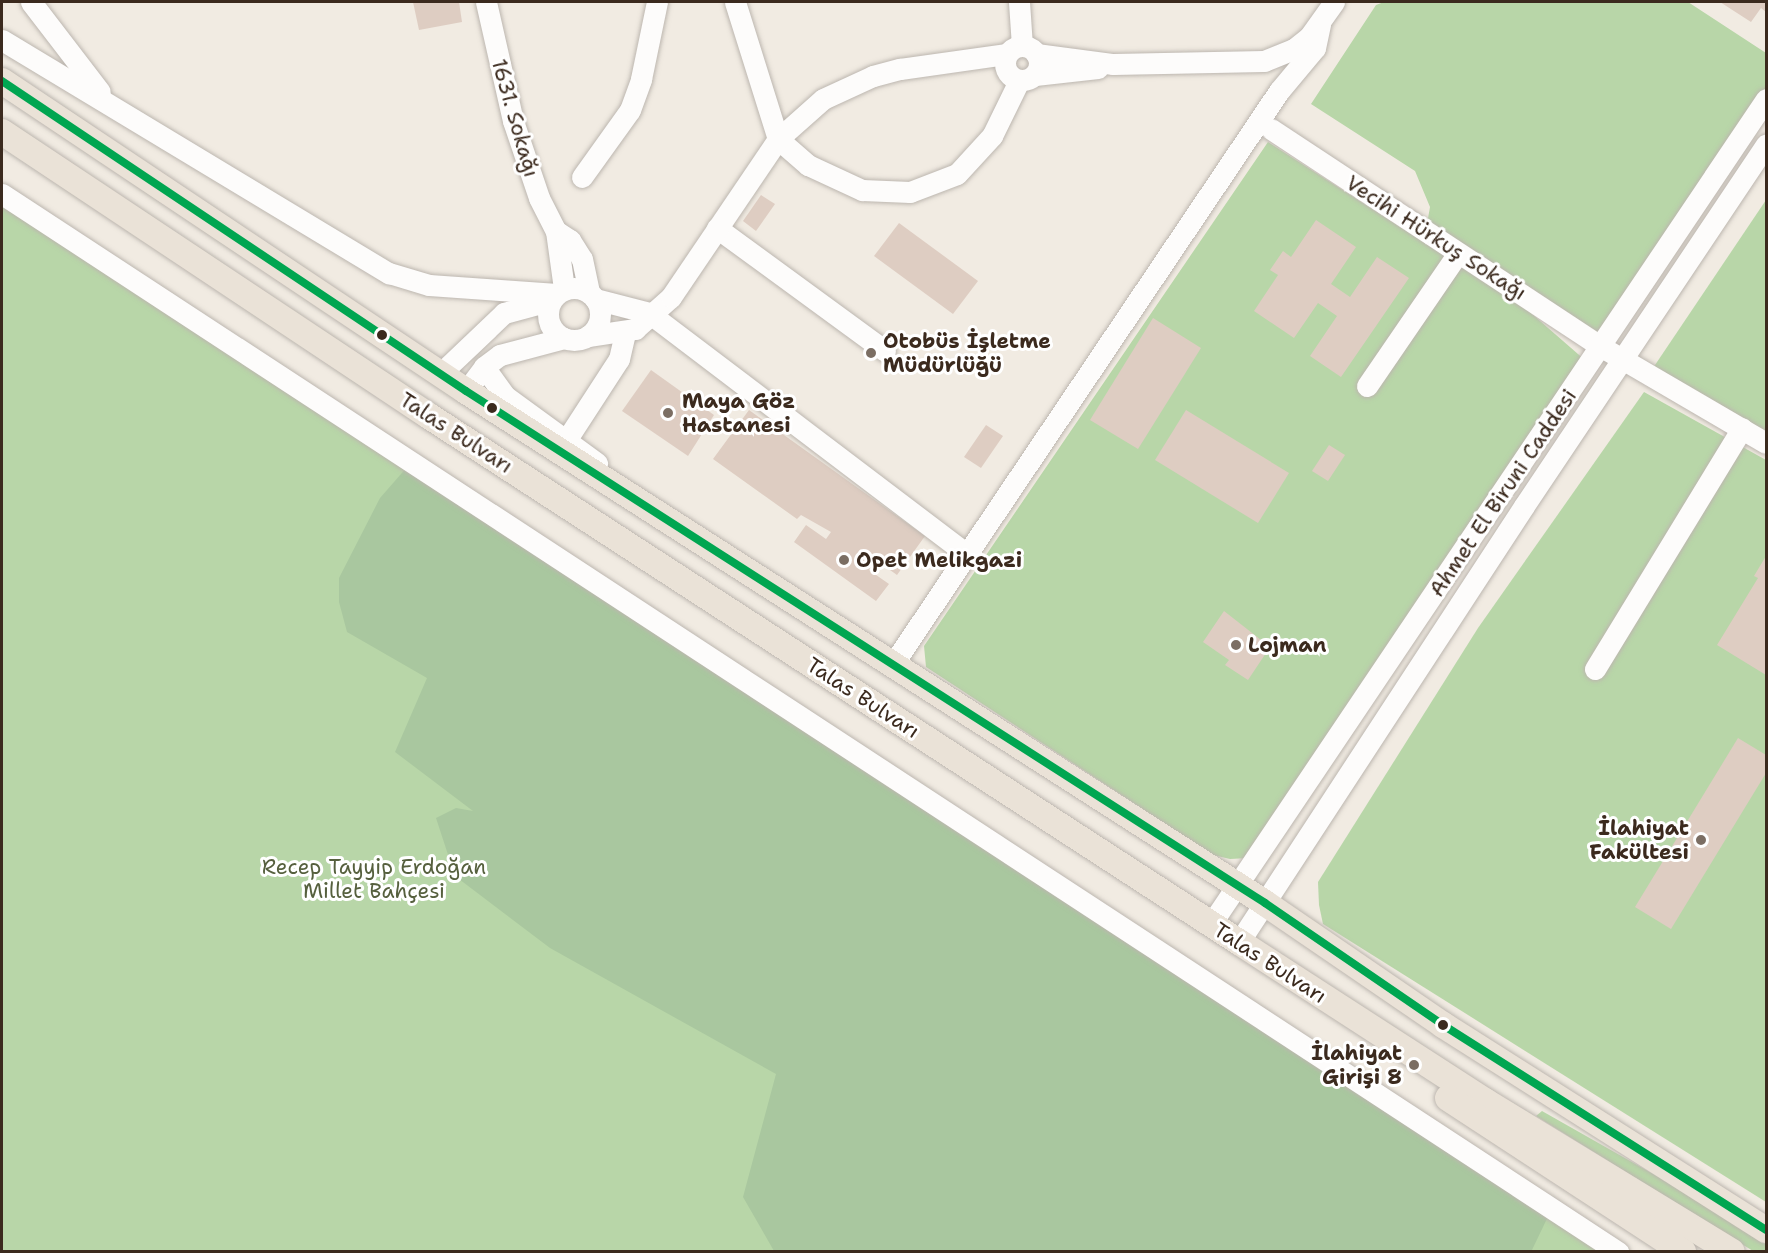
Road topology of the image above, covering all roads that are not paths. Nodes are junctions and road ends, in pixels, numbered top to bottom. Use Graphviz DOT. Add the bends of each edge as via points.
graph roads {
  1 [pos="32,2"];
  2 [pos="486,2"];
  3 [pos="657,2"];
  4 [pos="735,2"];
  5 [pos="1019,2"];
  6 [pos="1335,2"];
  7 [pos="1320,24"];
  8 [pos="2,40"];
  9 [pos="1021,63"];
  10 [pos="2,81"];
  11 [pos="1767,99"];
  12 [pos="106,100"];
  13 [pos="1271,129"];
  14 [pos="2,132"];
  15 [pos="778,139"];
  16 [pos="1767,145"];
  17 [pos="2,153"];
  18 [pos="582,177"];
  19 [pos="2,194"];
  20 [pos="717,228"];
  21 [pos="556,231"];
  22 [pos="1458,253"];
  23 [pos="473,289"];
  24 [pos="557,295"];
  25 [pos="592,296"];
  26 [pos="649,313"];
  27 [pos="493,321"];
  28 [pos="625,333"];
  29 [pos="588,336"];
  30 [pos="564,338"];
  31 [pos="1600,346"];
  32 [pos="885,351"];
  33 [pos="1622,359"];
  34 [pos="484,367"];
  35 [pos="441,373"];
  36 [pos="1367,386"];
  37 [pos="466,391"];
  38 [pos="1742,428"];
  39 [pos="1545,430"];
  40 [pos="567,439"];
  41 [pos="1767,443"];
  42 [pos="1565,444"];
  43 [pos="675,524"];
  44 [pos="967,554"];
  45 [pos="893,664"];
  46 [pos="1595,669"];
  47 [pos="1238,885"];
  48 [pos="1265,903"];
  49 [pos="1211,924"];
  50 [pos="1239,942"];
  51 [pos="1767,1230"];
  52 [pos="1618,1251"];
  53 [pos="1683,1251"];
  54 [pos="1732,1251"];
  1 -- 12 [label="street"];
  2 -- 21 [label="street, 1631. Sokağı" via="513,121 539,198"];
  3 -- 18 [label="street" via="642,79 630,110"];
  4 -- 15 [label="street"];
  5 -- 9 [label="street"];
  6 -- 7 [label="street"];
  7 -- 9 [label="street" via="1294,49 1264,61"];
  7 -- 44 [label="street" via="1316,48 1272,101"];
  8 -- 12 [label="street"];
  9 -- 15 [label="street" via="900,69 848,86 801,114"];
  9 -- 15 [label="street" via="982,150 957,174 924,189 877,193 844,185 808,165"];
  10 -- 35 [label="main road, Talas Bulvarı"];
  11 -- 31 [label="street, Ahmet El Biruni Caddesi"];
  12 -- 23 [label="street" via="389,273 429,285"];
  13 -- 22 [label="street, Vecihi Hürkuş Sokağı"];
  14 -- 49 [label="main road, Talas Bulvarı" via="429,416"];
  15 -- 20 [label="street"];
  16 -- 33 [label="street, Ahmet El Biruni Caddesi"];
  17 -- 53 [label="main road"];
  19 -- 52 [label="street"];
  20 -- 26 [label="street" via="671,297"];
  20 -- 32 [label="street"];
  21 -- 24 [label="street, 1631. Sokağı"];
  21 -- 25 [label="street, 1631. Sokağı" via="570,240 582,259"];
  22 -- 31 [label="street, Vecihi Hürkuş Sokağı"];
  22 -- 36 [label="street"];
  23 -- 24 [label="street"];
  23 -- 27 [label="street"];
  24 -- 25 [label="street"];
  24 -- 27 [label="street" via="519,306"];
  24 -- 30 [label="street" via="548,318"];
  25 -- 26 [label="street"];
  25 -- 29 [label="street" via="600,315"];
  26 -- 28 [label="street" via="644,322"];
  26 -- 44 [label="street"];
  27 -- 35 [label="street"];
  28 -- 29 [label="street"];
  28 -- 40 [label="street" via="619,359"];
  29 -- 30 [label="street"];
  30 -- 34 [label="street" via="508,352"];
  31 -- 33 [label="street, Vecihi Hürkuş Sokağı"];
  31 -- 39 [label="street, Ahmet El Biruni Caddesi"];
  33 -- 38 [label="street"];
  33 -- 42 [label="street, Ahmet El Biruni Caddesi"];
  34 -- 37 [label="street"];
  34 -- 40 [label="street" via="505,396"];
  35 -- 37 [label="main road, Talas Bulvarı"];
  37 -- 43 [label="main road, Talas Bulvarı"];
  38 -- 41 [label="street"];
  38 -- 46 [label="street"];
  39 -- 42 [label="street" via="1563,427"];
  39 -- 47 [label="street, Ahmet El Biruni Caddesi"];
  40 -- 43 [label="street"];
  42 -- 48 [label="street, Ahmet El Biruni Caddesi"];
  43 -- 45 [label="main road, Talas Bulvarı"];
  44 -- 45 [label="street"];
  45 -- 47 [label="main road, Talas Bulvarı"];
  47 -- 48 [label="main road, Talas Bulvarı"];
  47 -- 49 [label="street, Ahmet El Biruni Caddesi"];
  48 -- 50 [label="street, Ahmet El Biruni Caddesi"];
  48 -- 51 [label="main road, Talas Bulvarı" via="1443,1025"];
  49 -- 50 [label="main road, Talas Bulvarı"];
  50 -- 54 [label="main road, Talas Bulvarı" via="1485,1101"];
}
